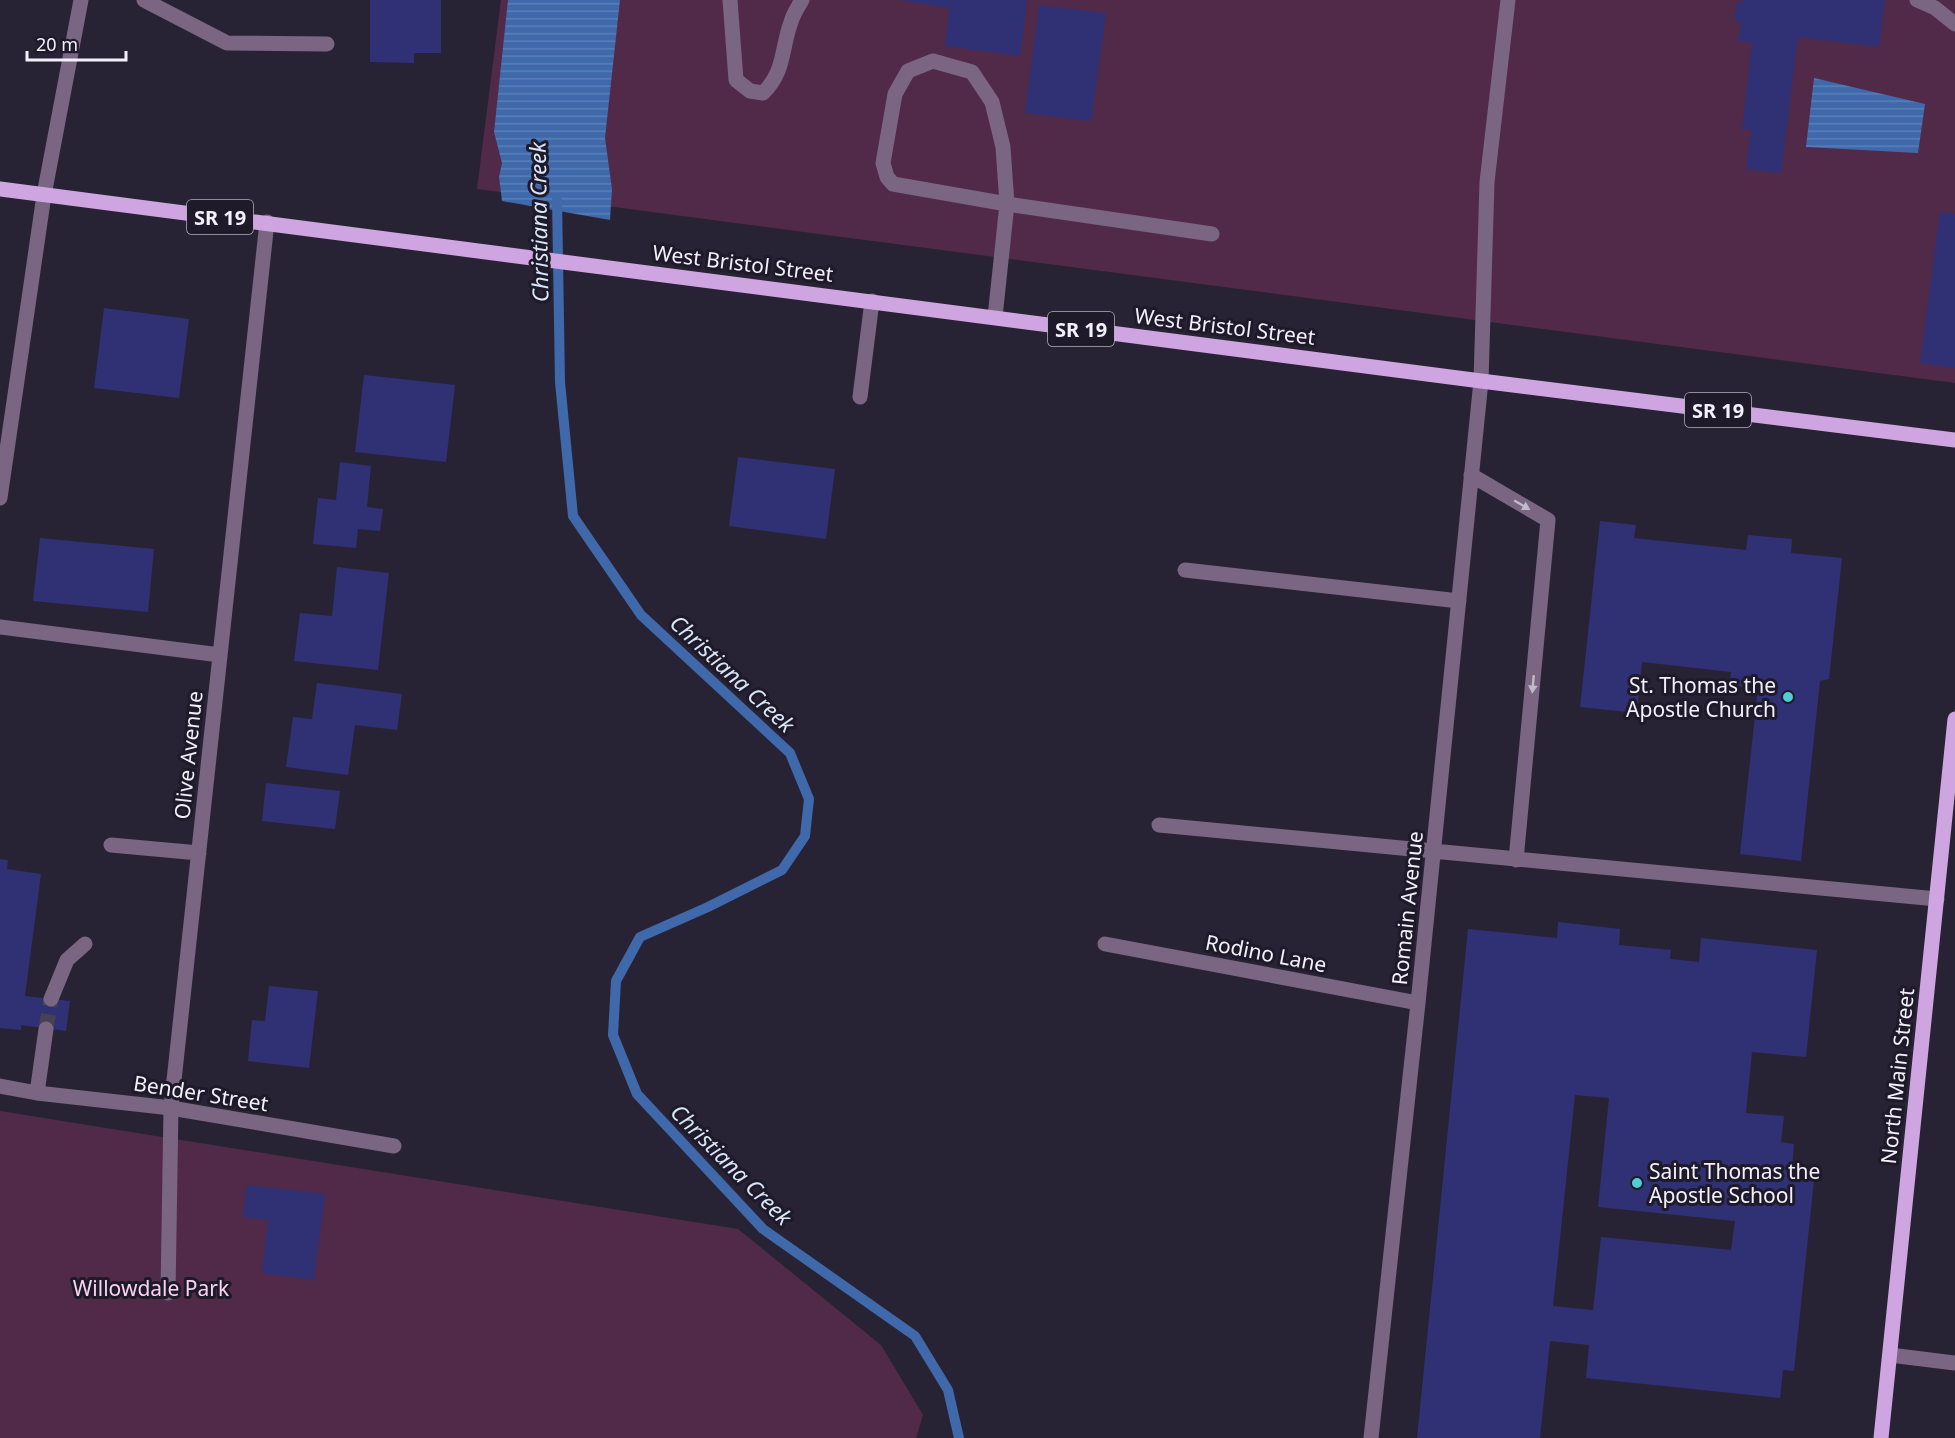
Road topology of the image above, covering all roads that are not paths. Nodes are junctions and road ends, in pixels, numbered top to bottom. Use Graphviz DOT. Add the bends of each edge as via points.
graph roads {
  1 [pos="81,0"];
  2 [pos="144,0"];
  3 [pos="730,0"];
  4 [pos="802,0"];
  5 [pos="1508,0"];
  6 [pos="1917,0"];
  7 [pos="1955,24"];
  8 [pos="327,44"];
  9 [pos="0,189"];
  10 [pos="44,195"];
  11 [pos="1007,204"];
  12 [pos="267,222"];
  13 [pos="1212,234"];
  14 [pos="872,301"];
  15 [pos="995,317"];
  16 [pos="1481,381"];
  17 [pos="860,397"];
  18 [pos="1955,440"];
  19 [pos="1472,475"];
  20 [pos="0,498"];
  21 [pos="1185,570"];
  22 [pos="1459,601"];
  23 [pos="0,627"];
  24 [pos="220,655"];
  25 [pos="1955,719"];
  26 [pos="1159,825"];
  27 [pos="111,845"];
  28 [pos="1433,852"];
  29 [pos="199,853"];
  30 [pos="1516,860"];
  31 [pos="1936,899"];
  32 [pos="85,944"];
  33 [pos="1105,944"];
  34 [pos="51,999"];
  35 [pos="1418,1003"];
  36 [pos="46,1029"];
  37 [pos="0,1086"];
  38 [pos="37,1093"];
  39 [pos="171,1108"];
  40 [pos="394,1146"];
  41 [pos="168,1293"];
  42 [pos="1890,1355"];
  43 [pos="1955,1363"];
  44 [pos="1371,1438"];
  45 [pos="1881,1438"];
  1 -- 10 [label="street"];
  2 -- 8 [label="street" via="227,43"];
  3 -- 4 [label="street" via="736,80 750,91 763,93 779,72 791,20"];
  5 -- 16 [label="street, Romain Avenue" via="1487,182"];
  6 -- 7 [label="street"];
  9 -- 10 [label="main road, West Bristol Street / SR 19"];
  10 -- 12 [label="main road, West Bristol Street / SR 19"];
  10 -- 20 [label="street"];
  11 -- 11 [label="street" via="1003,147 992,102 972,72 933,61 908,71 895,94 883,163 887,177 893,184"];
  11 -- 13 [label="street"];
  11 -- 15 [label="street"];
  12 -- 14 [label="main road, West Bristol Street / SR 19"];
  12 -- 24 [label="street, Olive Avenue"];
  14 -- 15 [label="main road, West Bristol Street / SR 19"];
  14 -- 17 [label="street"];
  15 -- 16 [label="main road, West Bristol Street / SR 19"];
  16 -- 18 [label="main road, SR 19"];
  16 -- 19 [label="street, Romain Avenue"];
  19 -- 22 [label="street, Romain Avenue"];
  19 -- 30 [label="street, one-way" via="1548,520"];
  21 -- 22 [label="street"];
  22 -- 28 [label="street, Romain Avenue"];
  23 -- 24 [label="street"];
  24 -- 29 [label="street, Olive Avenue"];
  25 -- 31 [label="main road, North Main Street"];
  26 -- 28 [label="street"];
  27 -- 29 [label="street"];
  28 -- 30 [label="street"];
  28 -- 35 [label="street, Romain Avenue"];
  29 -- 39 [label="street, Olive Avenue"];
  30 -- 31 [label="street"];
  31 -- 42 [label="main road, North Main Street"];
  32 -- 34 [label="street" via="67,960"];
  33 -- 35 [label="street, Rodino Lane"];
  35 -- 44 [label="street, Romain Avenue"];
  36 -- 38 [label="street"];
  37 -- 38 [label="street, Bender Street"];
  38 -- 39 [label="street, Bender Street"];
  39 -- 40 [label="street, Bender Street"];
  39 -- 41 [label="street, Olive Avenue"];
  42 -- 43 [label="street"];
  42 -- 45 [label="main road, North Main Street"];
}
